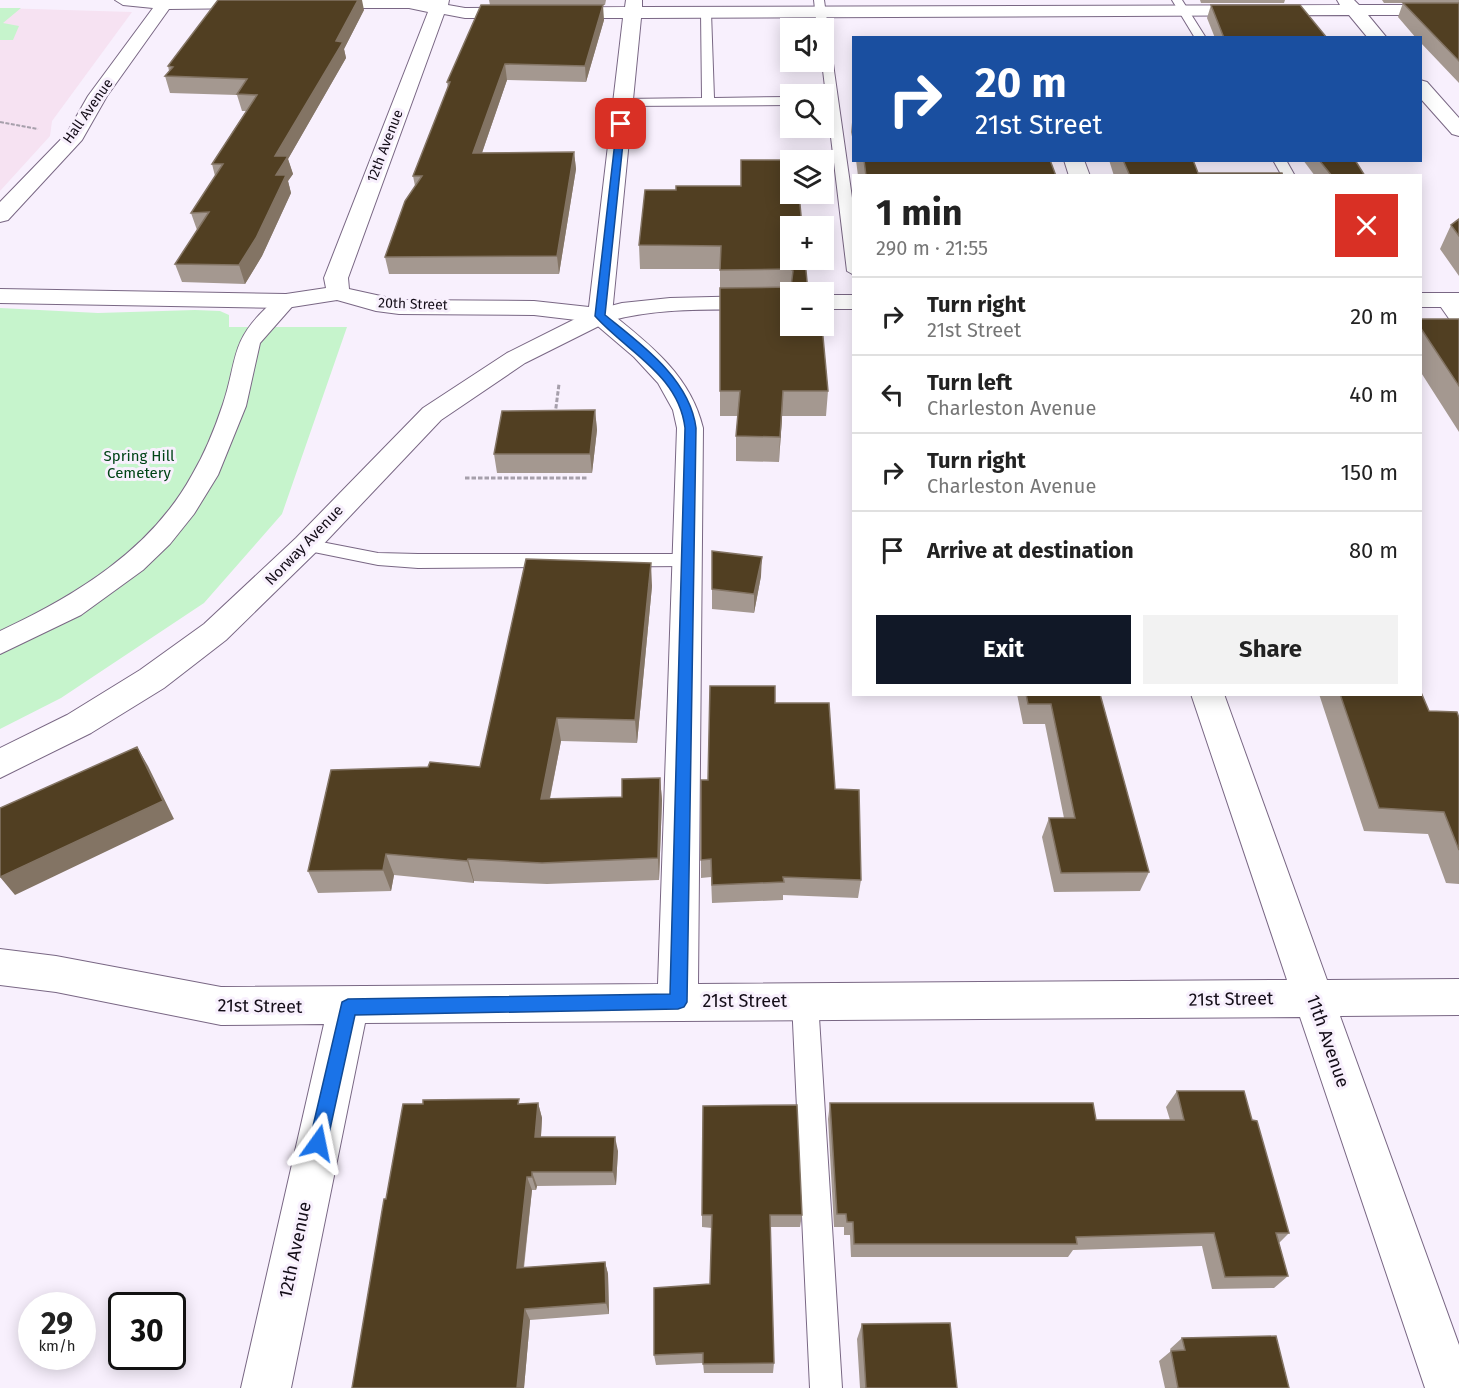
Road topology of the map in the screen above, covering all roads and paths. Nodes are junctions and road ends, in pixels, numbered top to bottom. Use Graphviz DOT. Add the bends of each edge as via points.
graph roads {
  1 [pos="123,0"];
  2 [pos="166,2"];
  3 [pos="280,3"];
  4 [pos="302,3"];
  5 [pos="439,4"];
  6 [pos="1181,5"];
  7 [pos="1350,5"];
  8 [pos="634,6"];
  9 [pos="1011,6"];
  10 [pos="698,8"];
  11 [pos="1459,10"];
  12 [pos="822,18"];
  13 [pos="1021,30"];
  14 [pos="1200,36"];
  15 [pos="1376,36"];
  16 [pos="1422,88"];
  17 [pos="780,101"];
  18 [pos="708,102"];
  19 [pos="623,103"];
  20 [pos="834,119"];
  21 [pos="0,122"];
  22 [pos="835,122"];
  23 [pos="852,122"];
  24 [pos="43,129"];
  25 [pos="1459,130"];
  26 [pos="0,215"];
  27 [pos="852,255"];
  28 [pos="338,293"];
  29 [pos="0,296"];
  30 [pos="286,300"];
  31 [pos="1422,300"];
  32 [pos="780,302"];
  33 [pos="834,302"];
  34 [pos="852,302"];
  35 [pos="1456,305"];
  36 [pos="600,316"];
  37 [pos="560,384"];
  38 [pos="554,425"];
  39 [pos="465,478"];
  40 [pos="587,478"];
  41 [pos="306,545"];
  42 [pos="687,560"];
  43 [pos="0,643"];
  44 [pos="1208,696"];
  45 [pos="0,764"];
  46 [pos="0,967"];
  47 [pos="1459,997"];
  48 [pos="1313,998"];
  49 [pos="805,1001"];
  50 [pos="678,1002"];
  51 [pos="348,1007"];
  52 [pos="266,1388"];
  53 [pos="826,1388"];
  54 [pos="1450,1388"];
  1 -- 2 [label="street"];
  2 -- 3 [label="street"];
  2 -- 26 [label="street, Hall Avenue" via="98,96 75,136"];
  4 -- 5 [label="street"];
  5 -- 8 [label="street" via="465,12"];
  5 -- 28 [label="street, 12th Avenue" via="336,278"];
  6 -- 7 [label="street"];
  6 -- 9 [label="street"];
  6 -- 14 [label="lane"];
  7 -- 11 [label="street"];
  7 -- 15 [label="street"];
  8 -- 10 [label="street"];
  8 -- 19 [label="street"];
  9 -- 12 [label="street"];
  9 -- 13 [label="street"];
  10 -- 12 [label="street"];
  10 -- 18 [label="lane"];
  16 -- 25 [label="street"];
  17 -- 18 [label="lane"];
  18 -- 19 [label="lane"];
  19 -- 36 [label="street"];
  20 -- 22 [label="lane"];
  21 -- 24 [label="path"];
  22 -- 23 [label="lane"];
  22 -- 27 [label="lane"];
  28 -- 30 [label="street, 20th Street"];
  28 -- 36 [label="street, 20th Street" via="399,307 534,308"];
  29 -- 30 [label="street, 20th Street"];
  30 -- 43 [label="street" via="251,338 240,389 208,474 192,502 163,538 92,595 41,625"];
  31 -- 35 [label="street"];
  32 -- 36 [label="street, 20th Street" via="670,305"];
  33 -- 34 [label="street"];
  36 -- 41 [label="street, Norway Avenue" via="516,358 432,414"];
  36 -- 42 [label="street" via="638,347 667,378 688,413"];
  37 -- 38 [label="path"];
  39 -- 40 [label="path"];
  41 -- 42 [label="lane" via="378,559 418,561"];
  41 -- 45 [label="street, Norway Avenue" via="215,632 152,679 79,724"];
  42 -- 50 [label="street"];
  44 -- 48 [label="street, 11th Avenue"];
  46 -- 51 [label="street, 21st Street" via="77,976 173,1001 221,1006"];
  47 -- 48 [label="street, 21st Street"];
  48 -- 49 [label="street, 21st Street"];
  48 -- 54 [label="street, 11th Avenue"];
  49 -- 50 [label="street, 21st Street"];
  49 -- 53 [label="lane"];
  50 -- 51 [label="street, 21st Street"];
  51 -- 52 [label="street, 12th Avenue"];
}
